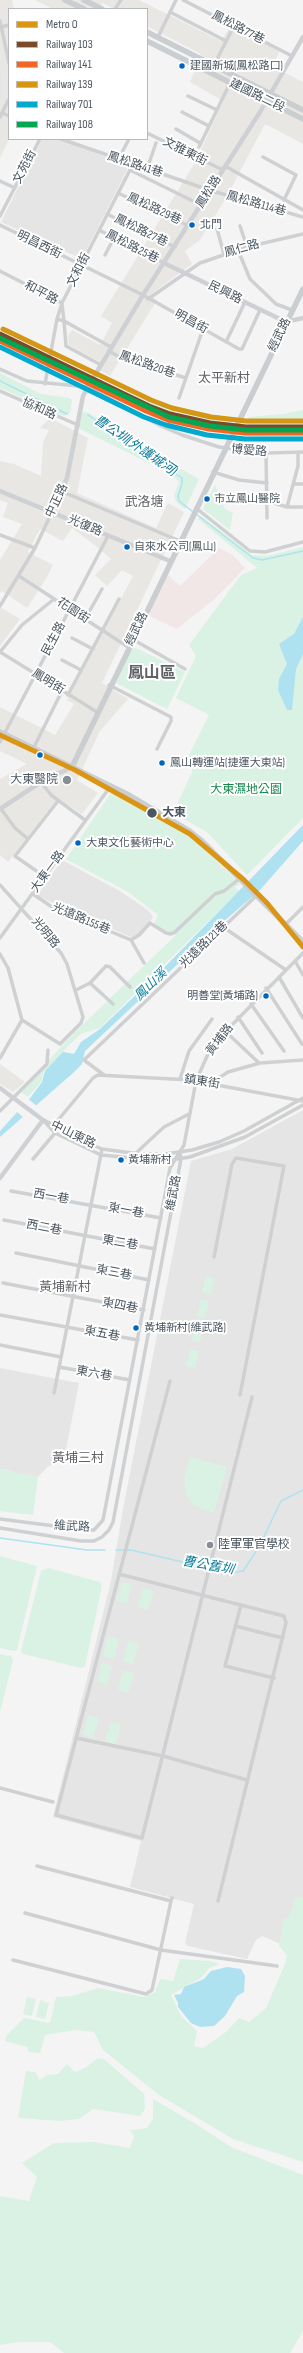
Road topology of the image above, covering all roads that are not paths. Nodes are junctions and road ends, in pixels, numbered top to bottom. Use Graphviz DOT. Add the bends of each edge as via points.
graph roads {
  1 [pos="66,0"];
  2 [pos="84,0"];
  3 [pos="176,0"];
  4 [pos="183,0"];
  5 [pos="82,8"];
  6 [pos="100,8"];
  7 [pos="170,12"];
  8 [pos="0,21"];
  9 [pos="8,25"];
  10 [pos="234,26"];
  11 [pos="1,27"];
  12 [pos="148,32"];
  13 [pos="158,37"];
  14 [pos="303,37"];
  15 [pos="226,41"];
  16 [pos="148,42"];
  17 [pos="8,56"];
  18 [pos="292,56"];
  19 [pos="214,65"];
  20 [pos="230,83"];
  21 [pos="271,94"];
  22 [pos="188,96"];
  23 [pos="8,101"];
  24 [pos="267,101"];
  25 [pos="217,110"];
  26 [pos="303,110"];
  27 [pos="182,112"];
  28 [pos="1,115"];
  29 [pos="303,119"];
  30 [pos="209,126"];
  31 [pos="176,129"];
  32 [pos="148,133"];
  33 [pos="39,140"];
  34 [pos="64,140"];
  35 [pos="128,140"];
  36 [pos="156,143"];
  37 [pos="263,157"];
  38 [pos="118,160"];
  39 [pos="133,164"];
  40 [pos="224,168"];
  41 [pos="147,169"];
  42 [pos="130,170"];
  43 [pos="0,181"];
  44 [pos="15,188"];
  45 [pos="209,190"];
  46 [pos="118,193"];
  47 [pos="284,200"];
  48 [pos="201,205"];
  49 [pos="303,210"];
  50 [pos="107,214"];
  51 [pos="0,216"];
  52 [pos="303,217"];
  53 [pos="0,225"];
  54 [pos="189,226"];
  55 [pos="240,226"];
  56 [pos="217,229"];
  57 [pos="99,230"];
  58 [pos="303,234"];
  59 [pos="114,238"];
  60 [pos="247,247"];
  61 [pos="175,248"];
  62 [pos="238,250"];
  63 [pos="224,254"];
  64 [pos="105,255"];
  65 [pos="164,263"];
  66 [pos="82,266"];
  67 [pos="0,272"];
  68 [pos="184,273"];
  69 [pos="303,289"];
  70 [pos="143,295"];
  71 [pos="148,299"];
  72 [pos="245,302"];
  73 [pos="62,303"];
  74 [pos="260,310"];
  75 [pos="292,310"];
  76 [pos="303,318"];
  77 [pos="57,319"];
  78 [pos="64,321"];
  79 [pos="286,322"];
  80 [pos="203,329"];
  81 [pos="226,342"];
  82 [pos="110,349"];
  83 [pos="100,365"];
  84 [pos="0,369"];
  85 [pos="186,378"];
  86 [pos="45,384"];
  87 [pos="88,387"];
  88 [pos="0,391"];
  89 [pos="179,398"];
  90 [pos="78,425"];
  91 [pos="224,448"];
  92 [pos="266,452"];
  93 [pos="298,452"];
  94 [pos="303,452"];
  95 [pos="213,472"];
  96 [pos="267,483"];
  97 [pos="294,484"];
  98 [pos="303,484"];
  99 [pos="0,491"];
  100 [pos="63,492"];
  101 [pos="229,501"];
  102 [pos="267,501"];
  103 [pos="287,507"];
  104 [pos="303,507"];
  105 [pos="52,512"];
  106 [pos="195,512"];
  107 [pos="267,518"];
  108 [pos="0,535"];
  109 [pos="108,536"];
  110 [pos="180,541"];
  111 [pos="303,542"];
  112 [pos="35,548"];
  113 [pos="170,561"];
  114 [pos="19,576"];
  115 [pos="102,589"];
  116 [pos="54,599"];
  117 [pos="119,599"];
  118 [pos="0,606"];
  119 [pos="70,609"];
  120 [pos="85,619"];
  121 [pos="102,630"];
  122 [pos="72,638"];
  123 [pos="132,639"];
  124 [pos="128,646"];
  125 [pos="93,648"];
  126 [pos="0,652"];
  127 [pos="62,660"];
  128 [pos="185,669"];
  129 [pos="81,670"];
  130 [pos="35,674"];
  131 [pos="109,685"];
  132 [pos="62,691"];
  133 [pos="68,695"];
  134 [pos="97,712"];
  135 [pos="2,733"];
  136 [pos="0,742"];
  137 [pos="33,749"];
  138 [pos="156,750"];
  139 [pos="72,766"];
  140 [pos="41,782"];
  141 [pos="110,787"];
  142 [pos="58,801"];
  143 [pos="1,809"];
  144 [pos="85,820"];
  145 [pos="28,839"];
  146 [pos="45,877"];
  147 [pos="241,881"];
  148 [pos="0,885"];
  149 [pos="33,894"];
  150 [pos="255,895"];
  151 [pos="303,907"];
  152 [pos="23,908"];
  153 [pos="286,924"];
  154 [pos="223,927"];
  155 [pos="0,938"];
  156 [pos="131,940"];
  157 [pos="303,942"];
  158 [pos="303,953"];
  159 [pos="0,954"];
  160 [pos="295,961"];
  161 [pos="144,963"];
  162 [pos="286,970"];
  163 [pos="303,975"];
  164 [pos="279,977"];
  165 [pos="90,983"];
  166 [pos="130,987"];
  167 [pos="266,988"];
  168 [pos="76,990"];
  169 [pos="113,1004"];
  170 [pos="251,1004"];
  171 [pos="238,1017"];
  172 [pos="303,1018"];
  173 [pos="22,1020"];
  174 [pos="212,1020"];
  175 [pos="225,1031"];
  176 [pos="302,1044"];
  177 [pos="48,1050"];
  178 [pos="284,1051"];
  179 [pos="262,1053"];
  180 [pos="0,1058"];
  181 [pos="303,1060"];
  182 [pos="260,1063"];
  183 [pos="104,1075"];
  184 [pos="180,1079"];
  185 [pos="196,1081"];
  186 [pos="211,1083"];
  187 [pos="0,1088"];
  188 [pos="15,1098"];
  189 [pos="303,1098"];
  190 [pos="298,1100"];
  191 [pos="303,1101"];
  192 [pos="303,1105"];
  193 [pos="0,1111"];
  194 [pos="189,1114"];
  195 [pos="42,1120"];
  196 [pos="54,1124"];
  197 [pos="51,1129"];
  198 [pos="55,1133"];
  199 [pos="102,1149"];
  200 [pos="180,1152"];
  201 [pos="136,1154"];
  202 [pos="101,1155"];
  203 [pos="33,1159"];
  204 [pos="181,1159"];
  205 [pos="172,1160"];
  206 [pos="0,1178"];
  207 [pos="11,1191"];
  208 [pos="91,1204"];
  209 [pos="161,1218"];
  210 [pos="4,1220"];
  211 [pos="84,1236"];
  212 [pos="155,1249"];
  213 [pos="16,1253"];
  214 [pos="214,1257"];
  215 [pos="79,1266"];
  216 [pos="149,1280"];
  217 [pos="3,1283"];
  218 [pos="73,1297"];
  219 [pos="144,1310"];
  220 [pos="0,1314"];
  221 [pos="67,1327"];
  222 [pos="138,1340"];
  223 [pos="0,1345"];
  224 [pos="61,1357"];
  225 [pos="59,1367"];
  226 [pos="130,1380"];
  227 [pos="170,1381"];
  228 [pos="54,1393"];
  229 [pos="240,1395"];
  230 [pos="252,1397"];
  231 [pos="0,1519"];
  232 [pos="0,1528"];
  233 [pos="119,1574"];
  234 [pos="202,1596"];
  235 [pos="240,1605"];
  236 [pos="235,1626"];
  237 [pos="283,1638"];
  238 [pos="274,1678"];
  239 [pos="76,1738"];
  240 [pos="162,1756"];
  241 [pos="247,1780"];
  242 [pos="0,1788"];
  243 [pos="53,1802"];
  244 [pos="37,1866"];
  245 [pos="218,1901"];
  246 [pos="25,1913"];
  247 [pos="161,1950"];
  248 [pos="13,1960"];
  249 [pos="277,1966"];
  1 -- 5 [label="main road"];
  2 -- 6 [label="main road"];
  3 -- 7 [label="street"];
  4 -- 10 [label="street, 鳳松路77巷"];
  7 -- 13 [label="street"];
  7 -- 15 [label="street"];
  8 -- 11 [label="street"];
  9 -- 11 [label="street"];
  10 -- 15 [label="street"];
  10 -- 18 [label="street, 鳳松路77巷"];
  11 -- 17 [label="street"];
  12 -- 13 [label="main road, 建國路二段"];
  13 -- 19 [label="main road, 建國路二段"];
  14 -- 18 [label="street, 鳳松路"];
  15 -- 19 [label="street"];
  16 -- 20 [label="main road, 建國路二段"];
  18 -- 21 [label="street, 鳳松路"];
  19 -- 21 [label="main road, 建國路二段"];
  20 -- 24 [label="main road, 建國路二段"];
  20 -- 25 [label="street"];
  21 -- 24 [label="street, 鳳松路"];
  21 -- 26 [label="main road, 建國路二段"];
  22 -- 25 [label="street"];
  23 -- 28 [label="street"];
  24 -- 29 [label="main road, 建國路二段"];
  24 -- 40 [label="street, 鳳松路"];
  25 -- 30 [label="street"];
  27 -- 30 [label="street"];
  30 -- 31 [label="street" via="200,145"];
  32 -- 40 [label="street, 文雅東街"];
  33 -- 44 [label="street, 文苑街"];
  34 -- 38 [label="street, 鳳松路41巷"];
  35 -- 38 [label="street"];
  36 -- 41 [label="street"];
  37 -- 47 [label="street" via="296,175"];
  38 -- 39 [label="street, 鳳松路41巷"];
  39 -- 41 [label="street, 鳳松路41巷"];
  39 -- 42 [label="street, 文和街"];
  40 -- 45 [label="street, 鳳松路"];
  40 -- 47 [label="street, 文雅東街"];
  41 -- 45 [label="street, 鳳松路41巷"];
  42 -- 46 [label="street, 文和街"];
  42 -- 48 [label="street"];
  43 -- 44 [label="street"];
  44 -- 51 [label="street, 文苑街"];
  45 -- 48 [label="street, 鳳松路"];
  45 -- 52 [label="street, 鳳松路114巷"];
  46 -- 50 [label="street, 文和街"];
  46 -- 54 [label="street, 鳳松路29巷"];
  47 -- 49 [label="street, 文雅東街"];
  48 -- 54 [label="street, 鳳松路"];
  50 -- 57 [label="street, 文和街"];
  50 -- 61 [label="street, 鳳松路27巷"];
  53 -- 66 [label="street, 明昌西街"];
  54 -- 61 [label="street, 鳳松路"];
  55 -- 60 [label="street"];
  56 -- 63 [label="street"];
  57 -- 59 [label="street, 鳳松路25巷"];
  57 -- 66 [label="street, 文和街"];
  58 -- 60 [label="street, 鳳仁路"];
  59 -- 64 [label="street"];
  59 -- 65 [label="street, 鳳松路25巷"];
  60 -- 62 [label="street, 鳳仁路"];
  61 -- 65 [label="street, 鳳松路"];
  62 -- 63 [label="street, 鳳仁路"];
  62 -- 75 [label="street" via="250,279 276,304"];
  63 -- 68 [label="street, 鳳仁路" via="200,262"];
  65 -- 68 [label="street, 民興路"];
  65 -- 70 [label="street, 鳳松路"];
  66 -- 70 [label="street, 明昌西街"];
  66 -- 73 [label="street, 文和街"];
  67 -- 73 [label="street, 和平路"];
  68 -- 71 [label="street, 鳳仁路"];
  68 -- 72 [label="street, 民興路"];
  69 -- 75 [label="main road, 經武路"];
  70 -- 71 [label="street, 明昌街"];
  70 -- 82 [label="street, 鳳松路"];
  71 -- 80 [label="street, 明昌街"];
  72 -- 74 [label="street, 民興路"];
  72 -- 81 [label="street"];
  73 -- 77 [label="street, 文和街"];
  73 -- 78 [label="street, 和平路"];
  74 -- 79 [label="street, 民興路"];
  74 -- 81 [label="street, 明昌街" via="242,349"];
  75 -- 79 [label="main road, 經武路"];
  76 -- 79 [label="street"];
  77 -- 78 [label="street"];
  77 -- 86 [label="street, 文和街"];
  78 -- 82 [label="street, 和平路"];
  78 -- 83 [label="street" via="66,346"];
  79 -- 91 [label="main road, 經武路"];
  80 -- 81 [label="street, 明昌街"];
  80 -- 85 [label="street"];
  82 -- 83 [label="street, 鳳松路"];
  82 -- 85 [label="street, 鳳松路20巷" via="121,358"];
  83 -- 87 [label="street, 中正路"];
  84 -- 86 [label="street" via="27,381"];
  85 -- 89 [label="street"];
  86 -- 87 [label="street"];
  87 -- 90 [label="street, 中正路"];
  87 -- 91 [label="street, 博愛路" via="182,435"];
  88 -- 90 [label="street, 協和路"];
  90 -- 100 [label="street, 中正路"];
  91 -- 92 [label="street, 博愛路"];
  91 -- 95 [label="main road, 經武路"];
  92 -- 93 [label="street, 博愛路"];
  92 -- 96 [label="street"];
  93 -- 94 [label="street, 博愛路"];
  93 -- 97 [label="street"];
  95 -- 96 [label="street" via="239,480"];
  95 -- 106 [label="main road, 經武路"];
  96 -- 102 [label="street"];
  97 -- 98 [label="street"];
  97 -- 103 [label="street"];
  99 -- 105 [label="street, 光復路"];
  100 -- 105 [label="street, 中正路"];
  100 -- 110 [label="street"];
  101 -- 102 [label="street"];
  102 -- 103 [label="street"];
  102 -- 107 [label="street"];
  103 -- 104 [label="street"];
  105 -- 109 [label="street, 光復路"];
  105 -- 112 [label="street, 中正路"];
  106 -- 110 [label="main road, 經武路"];
  106 -- 111 [label="street" via="250,551 265,552"];
  108 -- 112 [label="street"];
  109 -- 113 [label="street, 光復路"];
  109 -- 119 [label="street, 民生路"];
  110 -- 113 [label="main road, 經武路"];
  112 -- 114 [label="street, 中正路"];
  113 -- 123 [label="main road, 經武路"];
  114 -- 116 [label="street, 花園街"];
  114 -- 118 [label="street, 中正路"];
  115 -- 120 [label="street"];
  116 -- 119 [label="street, 花園街"];
  116 -- 126 [label="street" via="22,625"];
  117 -- 121 [label="street"];
  119 -- 120 [label="street, 花園街"];
  119 -- 130 [label="street, 民生路"];
  120 -- 121 [label="street, 花園街"];
  121 -- 124 [label="street, 花園街"];
  121 -- 125 [label="street"];
  122 -- 125 [label="street"];
  123 -- 124 [label="main road, 經武路"];
  123 -- 128 [label="street"];
  124 -- 131 [label="main road, 經武路"];
  125 -- 129 [label="street"];
  126 -- 130 [label="street, 鳳明街"];
  127 -- 129 [label="street"];
  129 -- 133 [label="street"];
  130 -- 132 [label="street, 鳳明街"];
  130 -- 135 [label="street, 民生路"];
  131 -- 134 [label="main road, 經武路"];
  131 -- 138 [label="street" via="171,718"];
  132 -- 133 [label="street, 鳳明街"];
  132 -- 137 [label="street"];
  133 -- 134 [label="street, 鳳明街"];
  134 -- 139 [label="main road, 經武路"];
  135 -- 136 [label="street, 民生路"];
  135 -- 137 [label="main road"];
  137 -- 139 [label="main road"];
  139 -- 140 [label="street"];
  139 -- 141 [label="main road"];
  140 -- 142 [label="street"];
  140 -- 143 [label="street"];
  141 -- 144 [label="street, 大東一路"];
  141 -- 147 [label="main road" via="188,830"];
  142 -- 144 [label="street"];
  142 -- 145 [label="street"];
  143 -- 145 [label="street" via="15,828"];
  144 -- 146 [label="street, 大東一路"];
  145 -- 146 [label="street" via="15,856"];
  146 -- 149 [label="street, 大東一路"];
  147 -- 150 [label="main road"];
  147 -- 156 [label="street" via="215,894 175,932 166,933 150,923"];
  148 -- 152 [label="street, 光明路"];
  149 -- 152 [label="street, 大東一路"];
  149 -- 156 [label="street, 光遠路155巷" via="52,907"];
  150 -- 153 [label="main road"];
  150 -- 154 [label="street, 光遠路121巷"];
  151 -- 153 [label="street"];
  152 -- 155 [label="street, 大東一路"];
  152 -- 168 [label="street, 光明路" via="61,952"];
  153 -- 157 [label="main road"];
  154 -- 162 [label="street"];
  154 -- 183 [label="street, 光遠路121巷" via="84,1060"];
  156 -- 161 [label="street"];
  158 -- 160 [label="street, 黃埔路"];
  159 -- 173 [label="street" via="8,968"];
  160 -- 162 [label="street, 黃埔路"];
  160 -- 163 [label="street"];
  162 -- 164 [label="street, 黃埔路"];
  164 -- 167 [label="street, 黃埔路"];
  164 -- 172 [label="street"];
  165 -- 166 [label="street" via="104,967 108,966"];
  165 -- 168 [label="street"];
  165 -- 169 [label="street"];
  167 -- 170 [label="street, 黃埔路"];
  167 -- 176 [label="street"];
  168 -- 173 [label="street, 光明路" via="83,1017 81,1023 60,1044"];
  170 -- 171 [label="street, 黃埔路"];
  170 -- 178 [label="street"];
  171 -- 175 [label="street, 黃埔路"];
  171 -- 179 [label="street"];
  173 -- 180 [label="street"];
  174 -- 184 [label="street" via="190,1051"];
  175 -- 182 [label="street"];
  175 -- 185 [label="street, 黃埔路" via="208,1054"];
  177 -- 188 [label="street" via="47,1064"];
  181 -- 182 [label="street"];
  182 -- 186 [label="street" via="228,1072"];
  183 -- 184 [label="street, 鎮東街"];
  183 -- 196 [label="street" via="93,1078"];
  184 -- 185 [label="street, 鎮東街"];
  185 -- 186 [label="street, 鎮東街"];
  185 -- 194 [label="street, 黃埔路"];
  186 -- 190 [label="street, 鎮東街"];
  187 -- 188 [label="street"];
  188 -- 193 [label="street"];
  188 -- 195 [label="street"];
  189 -- 190 [label="street, 中山東路"];
  190 -- 191 [label="street, 鎮東街"];
  190 -- 200 [label="street, 中山東路" via="238,1134 219,1142"];
  192 -- 204 [label="street, 中山東路" via="245,1138"];
  194 -- 200 [label="street, 黃埔路"];
  194 -- 201 [label="street" via="164,1127"];
  195 -- 196 [label="street, 中山東路"];
  195 -- 197 [label="street, 中山東路"];
  195 -- 206 [label="street"];
  196 -- 197 [label="street"];
  196 -- 199 [label="street, 中山東路" via="74,1137"];
  197 -- 198 [label="street, 中山東路"];
  198 -- 202 [label="street, 中山東路"];
  198 -- 203 [label="street"];
  199 -- 201 [label="street, 中山東路"];
  199 -- 202 [label="street"];
  200 -- 201 [label="street, 中山東路"];
  200 -- 204 [label="street, 維武路"];
  200 -- 205 [label="street, 維武路"];
  202 -- 205 [label="street, 中山東路"];
  202 -- 208 [label="street"];
  204 -- 205 [label="street, 中山東路"];
  204 -- 232 [label="street, 維武路" via="113,1522 102,1537 81,1541"];
  205 -- 209 [label="street, 維武路"];
  207 -- 208 [label="street, 西一巷"];
  208 -- 209 [label="street, 東一巷"];
  208 -- 211 [label="street"];
  209 -- 212 [label="street, 維武路"];
  210 -- 211 [label="street, 西二巷"];
  211 -- 212 [label="street, 東二巷"];
  211 -- 215 [label="street"];
  212 -- 216 [label="street, 維武路"];
  213 -- 215 [label="street, 東三巷"];
  214 -- 229 [label="street" via="232,1164 236,1158 284,1166"];
  215 -- 216 [label="street, 東三巷"];
  215 -- 218 [label="street"];
  216 -- 219 [label="street, 維武路"];
  217 -- 218 [label="street, 東四巷"];
  218 -- 219 [label="street, 東四巷"];
  218 -- 221 [label="street"];
  219 -- 222 [label="street, 維武路"];
  220 -- 221 [label="street, 東五巷"];
  221 -- 222 [label="street, 東五巷"];
  221 -- 224 [label="street"];
  222 -- 226 [label="street, 維武路"];
  223 -- 224 [label="street"];
  224 -- 225 [label="street"];
  225 -- 226 [label="street, 東六巷"];
  225 -- 228 [label="street"];
  226 -- 231 [label="street, 維武路" via="107,1507 100,1525 94,1530 86,1530"];
  227 -- 233 [label="street"];
  230 -- 234 [label="street"];
  233 -- 234 [label="street"];
  233 -- 239 [label="street"];
  234 -- 235 [label="street"];
  234 -- 240 [label="street"];
  235 -- 236 [label="street"];
  235 -- 237 [label="street" via="284,1616 286,1623"];
  236 -- 237 [label="street"];
  236 -- 238 [label="street" via="225,1666"];
  237 -- 238 [label="street"];
  238 -- 241 [label="street"];
  239 -- 240 [label="street"];
  239 -- 240 [label="street" via="56,1815 142,1838"];
  240 -- 241 [label="street"];
  241 -- 245 [label="street"];
  242 -- 243 [label="street"];
  244 -- 247 [label="street" via="171,1900"];
  246 -- 247 [label="street"];
  247 -- 248 [label="street" via="152,1990 146,1994"];
  247 -- 249 [label="street"];
}
